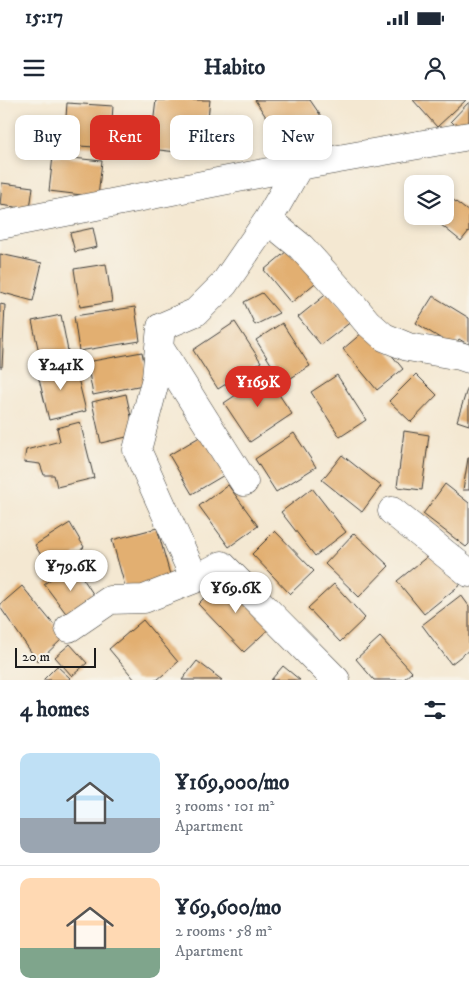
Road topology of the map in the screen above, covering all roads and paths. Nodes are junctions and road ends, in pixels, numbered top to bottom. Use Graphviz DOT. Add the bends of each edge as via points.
graph roads {
  1 [pos="469,136"];
  2 [pos="299,166"];
  3 [pos="268,220"];
  4 [pos="0,225"];
  5 [pos="159,347"];
  6 [pos="469,359"];
  7 [pos="244,482"];
  8 [pos="392,511"];
  9 [pos="469,573"];
  10 [pos="195,579"];
  11 [pos="69,628"];
  12 [pos="336,680"];
  1 -- 2 [label="street"];
  2 -- 3 [label="street"];
  2 -- 4 [label="street"];
  3 -- 5 [label="street" via="224,284 196,312 161,327"];
  3 -- 6 [label="street" via="301,246 384,337 408,347"];
  5 -- 7 [label="street"];
  5 -- 10 [label="street" via="156,378 137,450"];
  8 -- 9 [label="street"];
  10 -- 11 [label="street" via="144,598 110,600"];
  10 -- 12 [label="street" via="222,565"];
}
